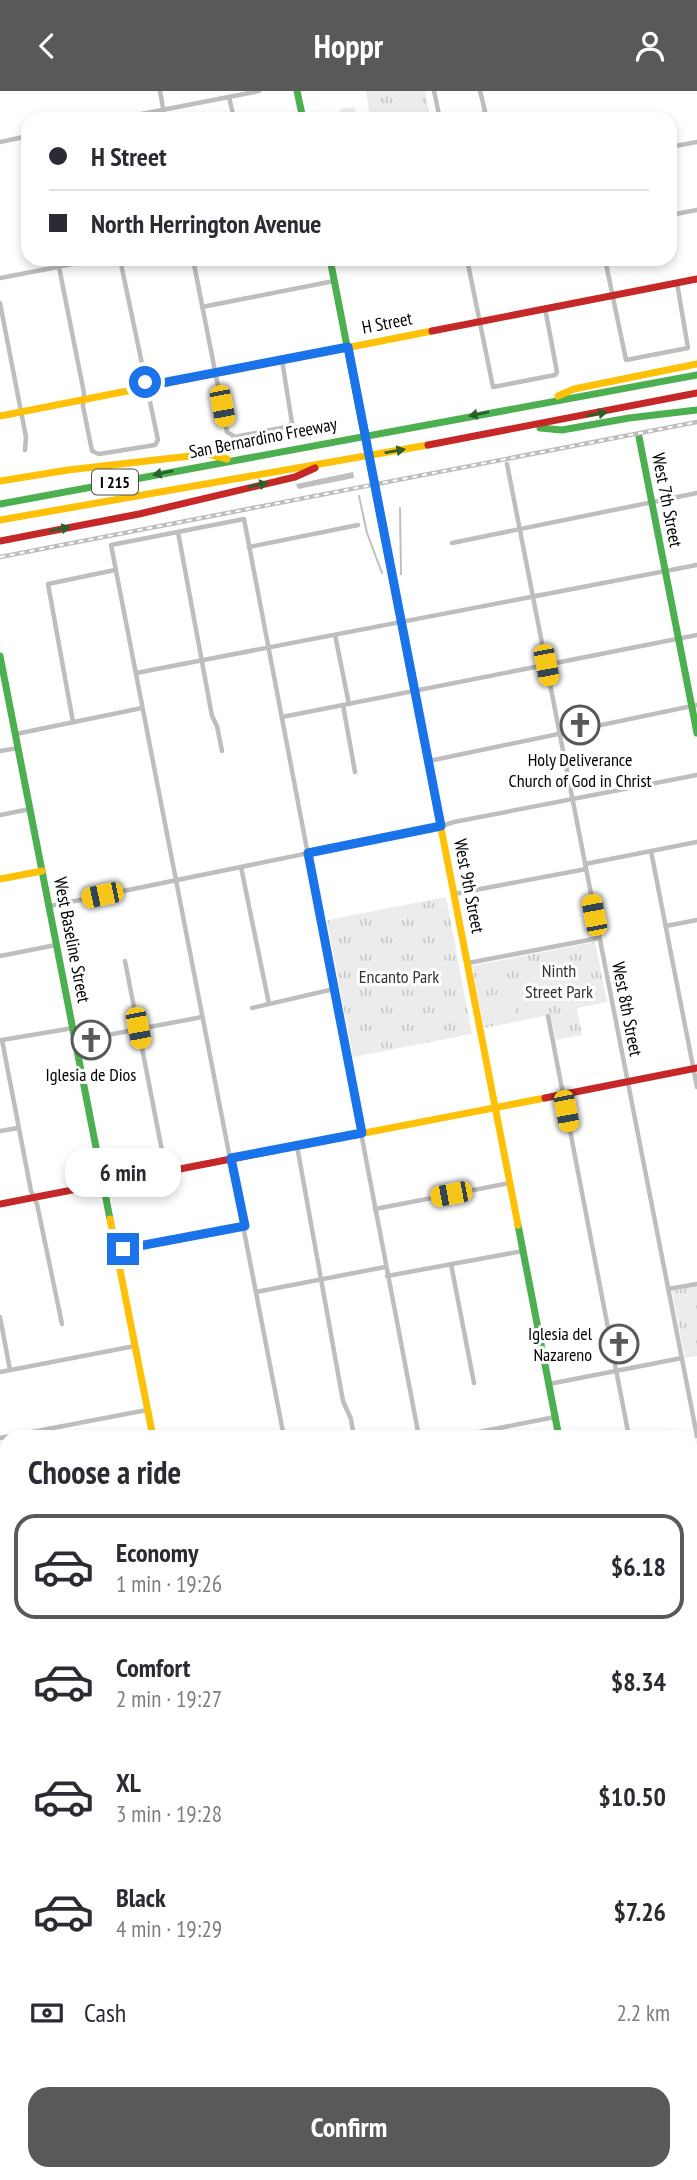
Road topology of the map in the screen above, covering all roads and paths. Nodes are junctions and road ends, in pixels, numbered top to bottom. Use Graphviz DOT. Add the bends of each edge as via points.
graph roads {
  1 [pos="160,91"];
  2 [pos="259,91"];
  3 [pos="297,91"];
  4 [pos="434,91"];
  5 [pos="480,91"];
  6 [pos="229,97"];
  7 [pos="163,110"];
  8 [pos="153,112"];
  9 [pos="232,112"];
  10 [pos="302,112"];
  11 [pos="438,112"];
  12 [pos="484,112"];
  13 [pos="21,138"];
  14 [pos="0,142"];
  15 [pos="697,142"];
  16 [pos="677,146"];
  17 [pos="697,210"];
  18 [pos="677,214"];
  19 [pos="66,266"];
  20 [pos="121,266"];
  21 [pos="194,266"];
  22 [pos="331,266"];
  23 [pos="468,266"];
  24 [pos="606,266"];
  25 [pos="61,267"];
  26 [pos="0,278"];
  27 [pos="697,279"];
  28 [pos="334,281"];
  29 [pos="677,283"];
  30 [pos="612,295"];
  31 [pos="0,303"];
  32 [pos="202,307"];
  33 [pos="545,308"];
  34 [pos="480,321"];
  35 [pos="348,347"];
  36 [pos="282,359"];
  37 [pos="697,364"];
  38 [pos="215,373"];
  39 [pos="697,375"];
  40 [pos="146,386"];
  41 [pos="697,393"];
  42 [pos="83,399"];
  43 [pos="546,402"];
  44 [pos="697,410"];
  45 [pos="22,412"];
  46 [pos="0,416"];
  47 [pos="530,427"];
  48 [pos="639,437"];
  49 [pos="25,450"];
  50 [pos="230,460"];
  51 [pos="327,462"];
  52 [pos="507,464"];
  53 [pos="0,481"];
  54 [pos="697,493"];
  55 [pos="652,502"];
  56 [pos="0,504"];
  57 [pos="0,521"];
  58 [pos="358,525"];
  59 [pos="520,529"];
  60 [pos="178,532"];
  61 [pos="0,541"];
  62 [pos="452,543"];
  63 [pos="249,547"];
  64 [pos="697,565"];
  65 [pos="115,570"];
  66 [pos="665,571"];
  67 [pos="533,598"];
  68 [pos="402,623"];
  69 [pos="335,635"];
  70 [pos="697,635"];
  71 [pos="678,639"];
  72 [pos="269,648"];
  73 [pos="0,656"];
  74 [pos="202,659"];
  75 [pos="546,665"];
  76 [pos="136,673"];
  77 [pos="415,691"];
  78 [pos="346,705"];
  79 [pos="694,705"];
  80 [pos="142,708"];
  81 [pos="282,717"];
  82 [pos="74,722"];
  83 [pos="559,733"];
  84 [pos="697,733"];
  85 [pos="16,734"];
  86 [pos="19,748"];
  87 [pos="0,751"];
  88 [pos="222,751"];
  89 [pos="429,761"];
  90 [pos="355,772"];
  91 [pos="697,775"];
  92 [pos="572,799"];
  93 [pos="30,809"];
  94 [pos="0,815"];
  95 [pos="441,826"];
  96 [pos="697,842"];
  97 [pos="651,851"];
  98 [pos="308,853"];
  99 [pos="241,867"];
  100 [pos="585,867"];
  101 [pos="42,871"];
  102 [pos="0,879"];
  103 [pos="176,880"];
  104 [pos="454,894"];
  105 [pos="49,907"];
  106 [pos="697,921"];
  107 [pos="666,926"];
  108 [pos="599,938"];
  109 [pos="56,945"];
  110 [pos="0,956"];
  111 [pos="125,961"];
  112 [pos="468,963"];
  113 [pos="334,989"];
  114 [pos="269,1004"];
  115 [pos="252,1008"];
  116 [pos="548,1016"];
  117 [pos="202,1017"];
  118 [pos="74,1027"];
  119 [pos="138,1028"];
  120 [pos="1,1040"];
  121 [pos="76,1041"];
  122 [pos="695,1069"];
  123 [pos="627,1081"];
  124 [pos="697,1087"];
  125 [pos="562,1094"];
  126 [pos="496,1107"];
  127 [pos="18,1128"];
  128 [pos="0,1131"];
  129 [pos="362,1133"];
  130 [pos="297,1146"];
  131 [pos="231,1158"];
  132 [pos="166,1171"];
  133 [pos="104,1183"];
  134 [pos="510,1183"];
  135 [pos="34,1198"];
  136 [pos="0,1204"];
  137 [pos="375,1209"];
  138 [pos="245,1226"];
  139 [pos="524,1250"];
  140 [pos="117,1251"];
  141 [pos="450,1263"];
  142 [pos="385,1267"];
  143 [pos="387,1276"];
  144 [pos="320,1280"];
  145 [pos="697,1284"];
  146 [pos="668,1289"];
  147 [pos="256,1292"];
  148 [pos="0,1317"];
  149 [pos="62,1324"];
  150 [pos="135,1346"];
  151 [pos="682,1358"];
  152 [pos="10,1370"];
  153 [pos="616,1371"];
  154 [pos="0,1372"];
  155 [pos="474,1383"];
  156 [pos="550,1384"];
  157 [pos="148,1410"];
  158 [pos="556,1417"];
  159 [pos="42,1430"];
  160 [pos="152,1430"];
  161 [pos="284,1430"];
  162 [pos="353,1430"];
  163 [pos="417,1430"];
  164 [pos="490,1430"];
  165 [pos="558,1430"];
  166 [pos="628,1430"];
  167 [pos="696,1430"];
  1 -- 7 [label="street"];
  2 -- 6 [label="street"];
  3 -- 10 [label="main road"];
  4 -- 11 [label="street"];
  5 -- 12 [label="street"];
  6 -- 7 [label="street"];
  6 -- 9 [label="street"];
  7 -- 8 [label="street"];
  13 -- 14 [label="street"];
  15 -- 16 [label="street"];
  17 -- 18 [label="street"];
  19 -- 25 [label="street"];
  20 -- 40 [label="street"];
  21 -- 32 [label="street"];
  22 -- 28 [label="main road, West 9th Street"];
  23 -- 34 [label="street"];
  24 -- 30 [label="street"];
  25 -- 26 [label="street"];
  25 -- 42 [label="street"];
  27 -- 29 [label="main road, H Street"];
  28 -- 32 [label="street"];
  28 -- 35 [label="main road, West 9th Street"];
  29 -- 30 [label="main road, H Street"];
  29 -- 30 [label="street" via="688,348 626,360"];
  30 -- 33 [label="main road, H Street"];
  31 -- 45 [label="street"];
  32 -- 38 [label="street"];
  33 -- 34 [label="main road, H Street"];
  33 -- 34 [label="street" via="555,375 493,387"];
  34 -- 35 [label="main road, H Street"];
  35 -- 36 [label="main road, H Street"];
  35 -- 68 [label="main road, West 9th Street"];
  36 -- 38 [label="main road, H Street"];
  36 -- 38 [label="street" via="292,418 286,427 235,437 227,432"];
  37 -- 43 [label="main road" via="574,389"];
  38 -- 40 [label="main road, H Street"];
  39 -- 43 [label="main road, San Bernardino Freeway / I 215"];
  40 -- 42 [label="main road, H Street"];
  40 -- 42 [label="street" via="156,445 99,454 92,451"];
  47 -- 41 [label="main road, San Bernardino Freeway / I 215, one-way"];
  42 -- 45 [label="main road, H Street"];
  43 -- 50 [label="main road, San Bernardino Freeway / I 215, one-way"];
  44 -- 47 [label="main road" via="562,430"];
  45 -- 46 [label="main road, H Street"];
  45 -- 49 [label="street"];
  51 -- 47 [label="main road, San Bernardino Freeway / I 215, one-way"];
  48 -- 55 [label="main road, West 7th Street"];
  50 -- 53 [label="main road" via="208,454"];
  50 -- 56 [label="main road, San Bernardino Freeway / I 215, one-way"];
  51 -- 57 [label="main road, San Bernardino Freeway / I 215"];
  61 -- 51 [label="main road, one-way" via="295,477"];
  52 -- 59 [label="street, West 8th Street"];
  54 -- 55 [label="street"];
  55 -- 59 [label="street"];
  55 -- 66 [label="main road, West 7th Street"];
  58 -- 63 [label="street"];
  59 -- 62 [label="street"];
  59 -- 67 [label="street, West 8th Street"];
  60 -- 63 [label="street" via="244,519"];
  60 -- 65 [label="street" via="111,545"];
  60 -- 74 [label="street"];
  63 -- 72 [label="street"];
  64 -- 66 [label="street"];
  65 -- 76 [label="street"];
  65 -- 82 [label="street" via="48,584"];
  66 -- 67 [label="street"];
  66 -- 71 [label="main road, West 7th Street"];
  67 -- 68 [label="street"];
  67 -- 75 [label="street, West 8th Street"];
  68 -- 69 [label="street"];
  68 -- 77 [label="main road, West 9th Street"];
  69 -- 72 [label="street"];
  69 -- 78 [label="street"];
  70 -- 71 [label="street"];
  71 -- 75 [label="street"];
  71 -- 79 [label="main road, West 7th Street"];
  72 -- 74 [label="street"];
  72 -- 81 [label="street"];
  73 -- 85 [label="main road, West Baseline Street"];
  74 -- 76 [label="street"];
  74 -- 88 [label="street"];
  75 -- 77 [label="street"];
  75 -- 83 [label="street, West 8th Street"];
  76 -- 80 [label="street"];
  77 -- 78 [label="street"];
  77 -- 89 [label="main road, West 9th Street"];
  78 -- 81 [label="street"];
  78 -- 90 [label="street"];
  79 -- 83 [label="street"];
  79 -- 84 [label="main road, West 7th Street"];
  80 -- 82 [label="street"];
  80 -- 103 [label="street"];
  81 -- 98 [label="street"];
  82 -- 85 [label="street"];
  83 -- 89 [label="street"];
  83 -- 92 [label="street, West 8th Street"];
  85 -- 86 [label="main road, West Baseline Street"];
  86 -- 87 [label="street"];
  86 -- 93 [label="main road, West Baseline Street"];
  89 -- 95 [label="main road, West 9th Street"];
  91 -- 92 [label="street"];
  92 -- 95 [label="street"];
  92 -- 100 [label="street, West 8th Street"];
  93 -- 94 [label="street"];
  93 -- 101 [label="main road, West Baseline Street"];
  95 -- 98 [label="street"];
  95 -- 104 [label="main road, West 9th Street"];
  96 -- 97 [label="street"];
  97 -- 100 [label="street"];
  97 -- 107 [label="street"];
  98 -- 99 [label="street"];
  98 -- 113 [label="street"];
  99 -- 103 [label="street"];
  99 -- 114 [label="street"];
  100 -- 104 [label="street"];
  100 -- 108 [label="street, West 8th Street"];
  101 -- 102 [label="main road"];
  101 -- 105 [label="main road, West Baseline Street"];
  103 -- 105 [label="street"];
  103 -- 117 [label="street"];
  104 -- 112 [label="main road, West 9th Street"];
  105 -- 109 [label="main road, West Baseline Street"];
  106 -- 107 [label="street"];
  107 -- 122 [label="street"];
  108 -- 112 [label="street"];
  108 -- 123 [label="street, West 8th Street"];
  109 -- 110 [label="street"];
  109 -- 118 [label="main road, West Baseline Street"];
  111 -- 119 [label="street"];
  112 -- 126 [label="main road, West 9th Street"];
  113 -- 114 [label="street"];
  113 -- 129 [label="street"];
  114 -- 115 [label="street"];
  116 -- 125 [label="street"];
  117 -- 119 [label="street"];
  117 -- 131 [label="street"];
  118 -- 120 [label="street"];
  118 -- 121 [label="main road, West Baseline Street"];
  119 -- 121 [label="street"];
  119 -- 132 [label="street"];
  120 -- 127 [label="street"];
  121 -- 133 [label="main road, West Baseline Street"];
  122 -- 123 [label="main road"];
  122 -- 124 [label="street"];
  123 -- 125 [label="main road"];
  123 -- 146 [label="street, West 8th Street"];
  125 -- 126 [label="main road"];
  125 -- 153 [label="street"];
  126 -- 129 [label="main road"];
  126 -- 134 [label="main road, West 9th Street"];
  127 -- 128 [label="street"];
  127 -- 135 [label="street"];
  129 -- 130 [label="main road"];
  129 -- 137 [label="street"];
  130 -- 131 [label="main road"];
  130 -- 144 [label="street"];
  131 -- 132 [label="main road"];
  131 -- 138 [label="street"];
  132 -- 133 [label="main road"];
  133 -- 135 [label="main road"];
  133 -- 140 [label="main road, West Baseline Street"];
  134 -- 137 [label="street"];
  134 -- 139 [label="main road, West 9th Street"];
  135 -- 136 [label="main road"];
  135 -- 149 [label="street"];
  137 -- 142 [label="street"];
  138 -- 140 [label="street"];
  138 -- 147 [label="street"];
  139 -- 141 [label="street"];
  139 -- 156 [label="main road, West 9th Street"];
  140 -- 150 [label="main road, West Baseline Street"];
  141 -- 143 [label="street"];
  141 -- 155 [label="street"];
  142 -- 143 [label="street"];
  142 -- 144 [label="street"];
  143 -- 163 [label="street"];
  144 -- 147 [label="street"];
  144 -- 162 [label="street"];
  145 -- 146 [label="street"];
  146 -- 151 [label="street, West 8th Street"];
  147 -- 161 [label="street"];
  148 -- 152 [label="street"];
  150 -- 152 [label="street"];
  150 -- 157 [label="main road, West Baseline Street"];
  151 -- 153 [label="street"];
  151 -- 167 [label="street, West 8th Street"];
  152 -- 154 [label="street"];
  153 -- 156 [label="street"];
  153 -- 166 [label="street"];
  156 -- 158 [label="main road, West 9th Street"];
  157 -- 159 [label="street"];
  157 -- 160 [label="main road, West Baseline Street"];
  158 -- 164 [label="street"];
  158 -- 165 [label="main road, West 9th Street"];
}
